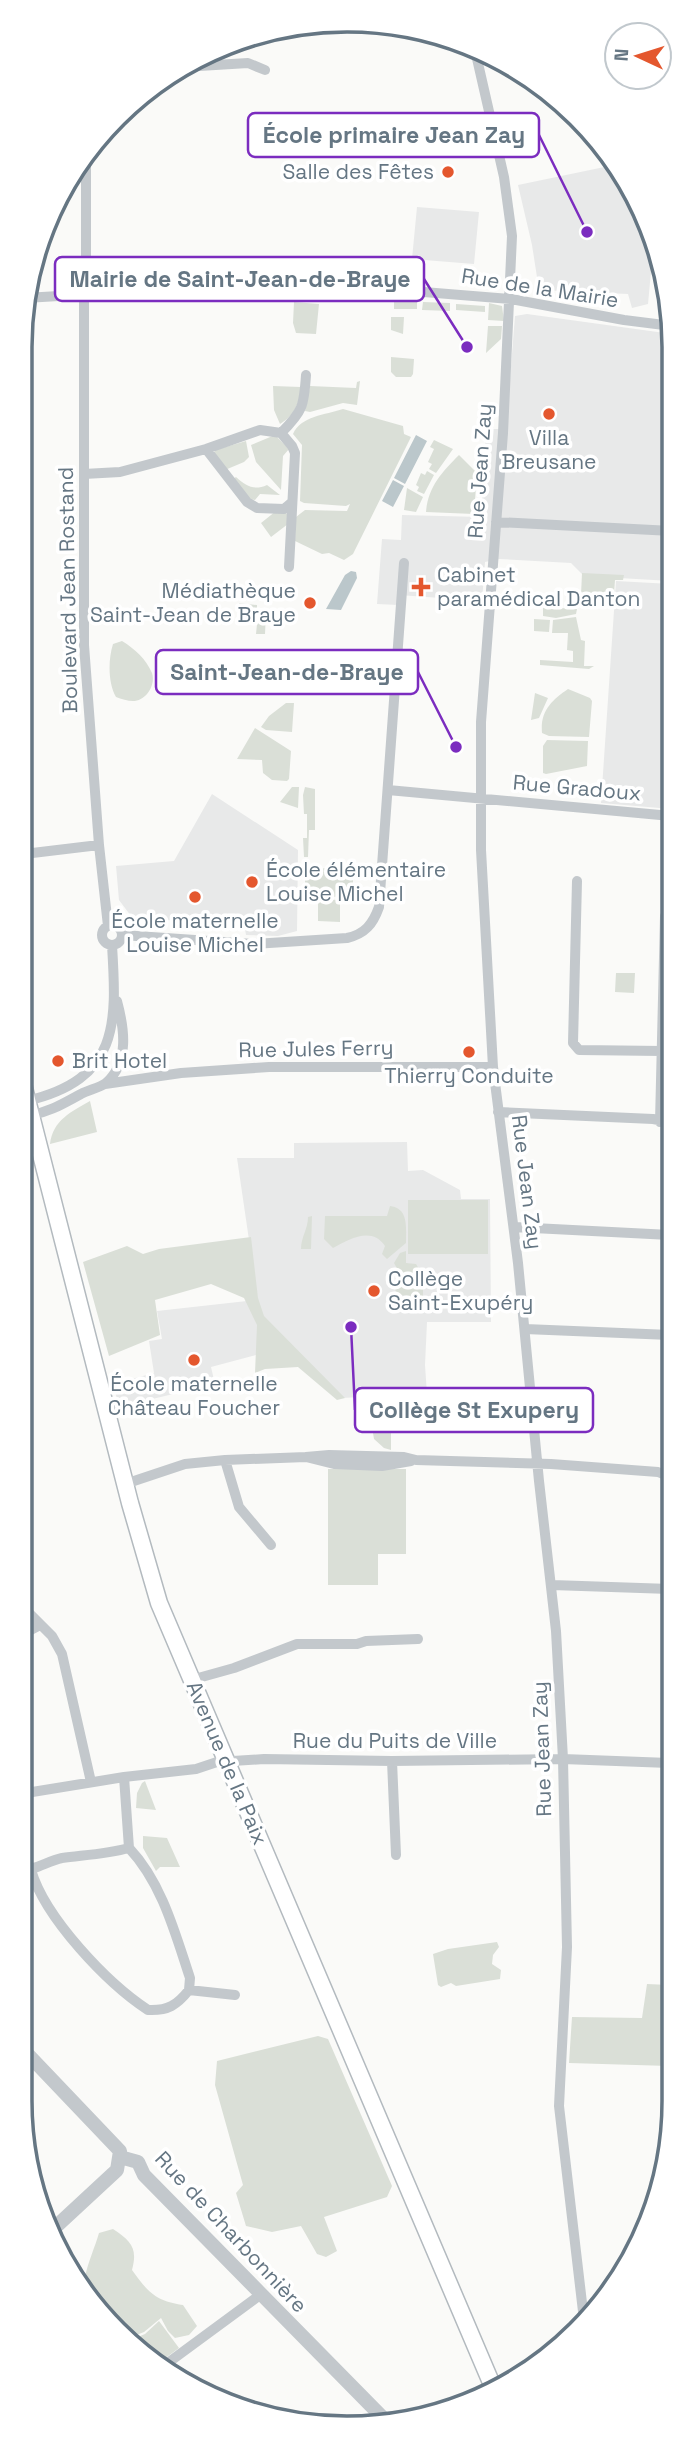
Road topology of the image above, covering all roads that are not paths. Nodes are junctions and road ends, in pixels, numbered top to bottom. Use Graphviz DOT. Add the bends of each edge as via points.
graph roads {
  1 [pos="477,60"];
  2 [pos="204,66"];
  3 [pos="265,70"];
  4 [pos="85,172"];
  5 [pos="84,294"];
  6 [pos="36,297"];
  7 [pos="511,299"];
  8 [pos="662,325"];
  9 [pos="306,375"];
  10 [pos="281,433"];
  11 [pos="206,449"];
  12 [pos="84,474"];
  13 [pos="291,503"];
  14 [pos="496,522"];
  15 [pos="662,530"];
  16 [pos="404,563"];
  17 [pos="289,567"];
  18 [pos="388,790"];
  19 [pos="480,799"];
  20 [pos="662,815"];
  21 [pos="99,845"];
  22 [pos="32,853"];
  23 [pos="577,881"];
  24 [pos="108,926"];
  25 [pos="122,934"];
  26 [pos="112,945"];
  27 [pos="114,991"];
  28 [pos="662,1051"];
  29 [pos="97,1063"];
  30 [pos="493,1067"];
  31 [pos="116,1070"];
  32 [pos="140,1079"];
  33 [pos="105,1084"];
  34 [pos="32,1105"];
  35 [pos="32,1109"];
  36 [pos="498,1112"];
  37 [pos="662,1121"];
  38 [pos="32,1131"];
  39 [pos="514,1227"];
  40 [pos="662,1235"];
  41 [pos="524,1329"];
  42 [pos="662,1335"];
  43 [pos="225,1460"];
  44 [pos="537,1465"];
  45 [pos="662,1474"];
  46 [pos="125,1484"];
  47 [pos="271,1545"];
  48 [pos="552,1585"];
  49 [pos="662,1588"];
  50 [pos="32,1617"];
  51 [pos="40,1625"];
  52 [pos="32,1629"];
  53 [pos="418,1639"];
  54 [pos="191,1680"];
  55 [pos="563,1759"];
  56 [pos="392,1761"];
  57 [pos="228,1762"];
  58 [pos="662,1763"];
  59 [pos="124,1777"];
  60 [pos="92,1782"];
  61 [pos="32,1792"];
  62 [pos="129,1848"];
  63 [pos="396,1855"];
  64 [pos="32,1867"];
  65 [pos="32,1882"];
  66 [pos="189,1990"];
  67 [pos="234,1995"];
  68 [pos="32,2058"];
  69 [pos="120,2157"];
  70 [pos="58,2225"];
  71 [pos="260,2295"];
  72 [pos="583,2309"];
  73 [pos="171,2361"];
  74 [pos="490,2381"];
  75 [pos="379,2414"];
  1 -- 7 [label="street, Rue Jean Zay" via="510,212"];
  2 -- 3 [label="street" via="248,63"];
  4 -- 5 [label="street, Boulevard Jean Rostand"];
  5 -- 6 [label="street, Rue de la Mairie"];
  5 -- 7 [label="street, Rue de la Mairie" via="325,284"];
  5 -- 12 [label="street, Boulevard Jean Rostand"];
  7 -- 8 [label="street, Rue de la Mairie"];
  7 -- 14 [label="street, Rue Jean Zay"];
  9 -- 10 [label="street" via="305,400 298,416"];
  10 -- 11 [label="street" via="260,430"];
  10 -- 13 [label="street" via="295,453"];
  11 -- 12 [label="street" via="120,472"];
  11 -- 13 [label="street" via="247,502 257,508 284,509"];
  12 -- 21 [label="street, Boulevard Jean Rostand" via="84,645"];
  13 -- 17 [label="street"];
  14 -- 15 [label="street"];
  14 -- 19 [label="street, Rue Jean Zay"];
  16 -- 18 [label="street"];
  18 -- 19 [label="street, Rue Gradoux"];
  18 -- 25 [label="street" via="379,907 372,924 360,933 347,938 262,944"];
  19 -- 20 [label="street, Rue Gradoux"];
  19 -- 30 [label="street, Rue Jean Zay"];
  21 -- 22 [label="street"];
  21 -- 24 [label="street, Boulevard Jean Rostand"];
  23 -- 28 [label="street" via="573,1043 579,1050"];
  24 -- 25 [label="street" via="117,927"];
  24 -- 26 [label="street" via="103,937"];
  25 -- 26 [label="street"];
  26 -- 27 [label="street"];
  27 -- 29 [label="street" via="110,1035"];
  27 -- 31 [label="street" via="123,1038"];
  29 -- 31 [label="street, Rue Jules Ferry"];
  29 -- 34 [label="street" via="69,1087"];
  30 -- 32 [label="street, Rue Jules Ferry" via="269,1067"];
  30 -- 36 [label="street, Rue Jean Zay"];
  31 -- 32 [label="street, Rue Jules Ferry"];
  31 -- 33 [label="street"];
  32 -- 33 [label="street, Rue Jules Ferry"];
  33 -- 35 [label="street" via="47,1113"];
  36 -- 37 [label="street"];
  36 -- 39 [label="street, Rue Jean Zay"];
  38 -- 46 [label="main road, Avenue de la Paix"];
  39 -- 40 [label="street"];
  39 -- 41 [label="street, Rue Jean Zay"];
  41 -- 42 [label="street"];
  41 -- 44 [label="street, Rue Jean Zay"];
  43 -- 44 [label="street" via="329,1455"];
  43 -- 46 [label="street" via="185,1464"];
  43 -- 47 [label="street" via="239,1507"];
  44 -- 45 [label="street"];
  44 -- 48 [label="street, Rue Jean Zay"];
  46 -- 54 [label="main road, Avenue de la Paix" via="159,1603"];
  48 -- 49 [label="street"];
  48 -- 55 [label="street, Rue Jean Zay"];
  50 -- 51 [label="street"];
  51 -- 52 [label="street"];
  51 -- 60 [label="street" via="62,1654"];
  53 -- 54 [label="street" via="297,1644"];
  54 -- 57 [label="main road, Avenue de la Paix"];
  55 -- 56 [label="street, Rue du Puits de Ville"];
  55 -- 58 [label="street, Rue du Puits de Ville"];
  55 -- 72 [label="street, Rue Jean Zay" via="567,1947 559,2106"];
  56 -- 57 [label="street, Rue du Puits de Ville"];
  56 -- 63 [label="street"];
  57 -- 59 [label="street, Rue du Puits de Ville"];
  57 -- 74 [label="main road, Avenue de la Paix"];
  59 -- 60 [label="street, Rue du Puits de Ville"];
  59 -- 62 [label="street"];
  60 -- 61 [label="street, Rue du Puits de Ville"];
  62 -- 64 [label="street"];
  62 -- 66 [label="street" via="153,1881 190,1978"];
  65 -- 66 [label="street" via="102,1971 148,2010 174,2006"];
  66 -- 67 [label="street"];
  68 -- 69 [label="street, Rue de Charbonnière" via="119,2147"];
  69 -- 70 [label="street" via="117,2170"];
  69 -- 71 [label="street, Rue de Charbonnière" via="138,2162 144,2175"];
  71 -- 73 [label="street"];
  71 -- 75 [label="street, Rue de Charbonnière"];
}
